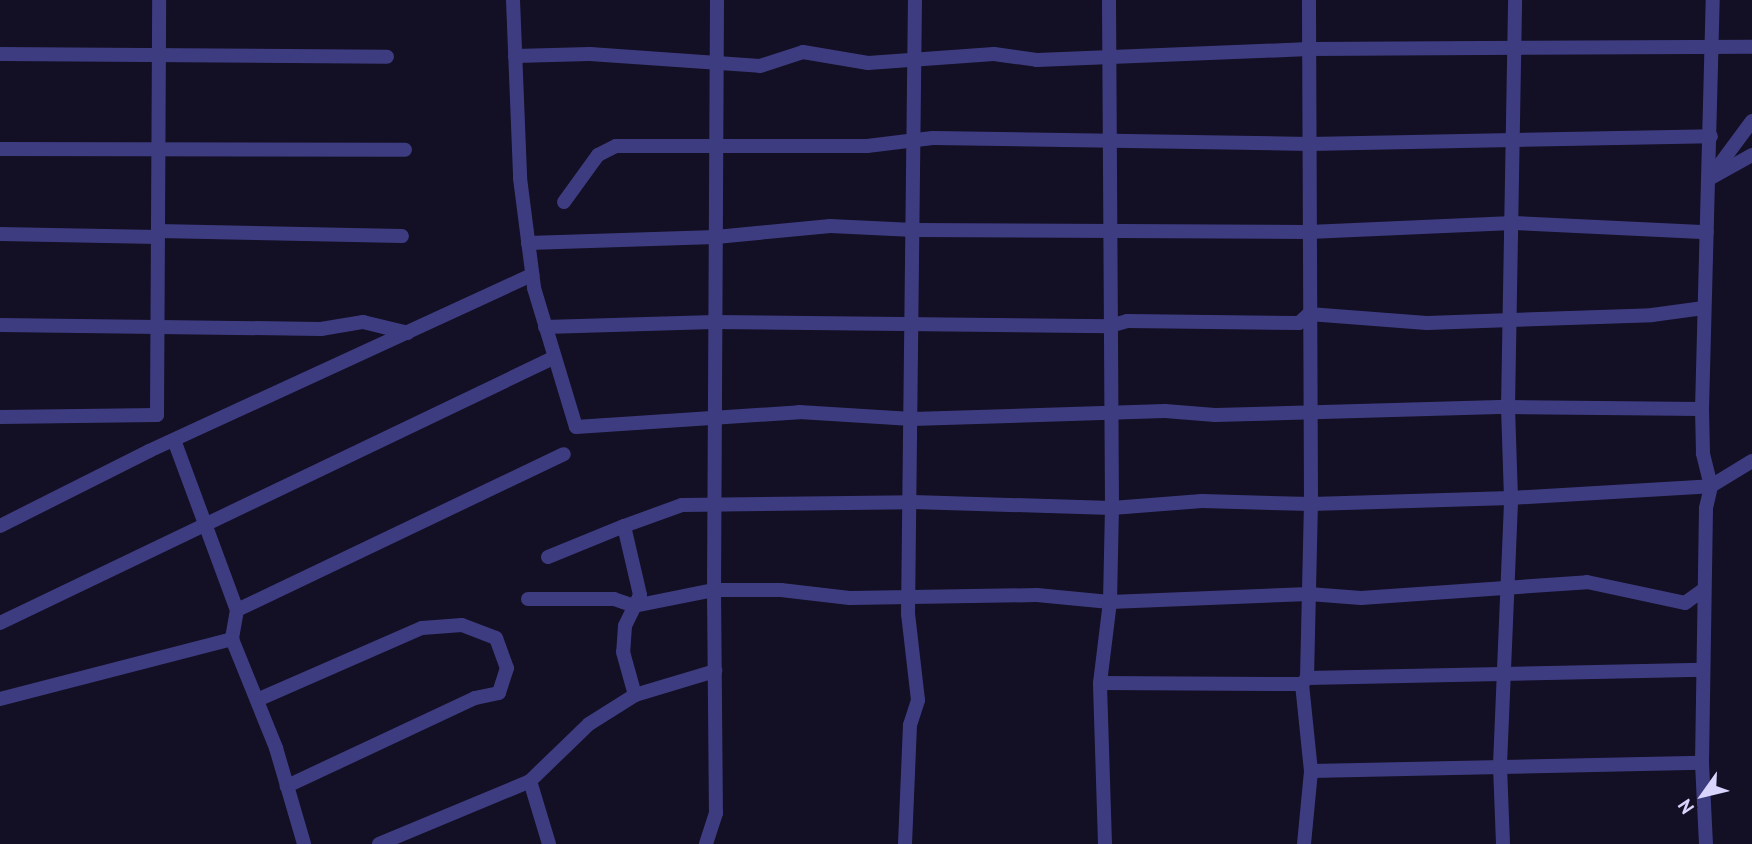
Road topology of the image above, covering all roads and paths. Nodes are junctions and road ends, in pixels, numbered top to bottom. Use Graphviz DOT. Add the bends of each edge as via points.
graph roads {
  1 [pos="159,0"];
  2 [pos="513,0"];
  3 [pos="717,0"];
  4 [pos="915,0"];
  5 [pos="1109,0"];
  6 [pos="1309,0"];
  7 [pos="1515,0"];
  8 [pos="1713,0"];
  9 [pos="1713,46"];
  10 [pos="1514,47"];
  11 [pos="1752,47"];
  12 [pos="1309,49"];
  13 [pos="1109,53"];
  14 [pos="0,54"];
  15 [pos="158,55"];
  16 [pos="515,56"];
  17 [pos="387,57"];
  18 [pos="912,58"];
  19 [pos="717,60"];
  20 [pos="1752,121"];
  21 [pos="1711,136"];
  22 [pos="1513,137"];
  23 [pos="1109,140"];
  24 [pos="910,142"];
  25 [pos="1309,144"];
  26 [pos="155,148"];
  27 [pos="718,148"];
  28 [pos="0,149"];
  29 [pos="405,150"];
  30 [pos="1752,155"];
  31 [pos="1709,179"];
  32 [pos="564,202"];
  33 [pos="1513,223"];
  34 [pos="914,230"];
  35 [pos="1309,232"];
  36 [pos="1707,232"];
  37 [pos="1113,233"];
  38 [pos="0,234"];
  39 [pos="158,234"];
  40 [pos="402,236"];
  41 [pos="716,237"];
  42 [pos="528,243"];
  43 [pos="532,275"];
  44 [pos="1704,308"];
  45 [pos="1309,314"];
  46 [pos="1511,320"];
  47 [pos="714,322"];
  48 [pos="913,324"];
  49 [pos="0,325"];
  50 [pos="1110,326"];
  51 [pos="155,327"];
  52 [pos="545,327"];
  53 [pos="408,332"];
  54 [pos="553,358"];
  55 [pos="1508,407"];
  56 [pos="1702,409"];
  57 [pos="1111,411"];
  58 [pos="1308,412"];
  59 [pos="714,414"];
  60 [pos="0,417"];
  61 [pos="912,419"];
  62 [pos="174,440"];
  63 [pos="564,454"];
  64 [pos="1752,461"];
  65 [pos="1711,486"];
  66 [pos="1511,498"];
  67 [pos="912,502"];
  68 [pos="1311,504"];
  69 [pos="714,506"];
  70 [pos="1112,508"];
  71 [pos="207,524"];
  72 [pos="0,526"];
  73 [pos="624,526"];
  74 [pos="548,557"];
  75 [pos="1509,587"];
  76 [pos="713,590"];
  77 [pos="1703,590"];
  78 [pos="1309,594"];
  79 [pos="910,595"];
  80 [pos="528,599"];
  81 [pos="1110,602"];
  82 [pos="634,606"];
  83 [pos="237,610"];
  84 [pos="0,623"];
  85 [pos="232,639"];
  86 [pos="1703,670"];
  87 [pos="715,671"];
  88 [pos="1507,674"];
  89 [pos="1304,681"];
  90 [pos="1100,683"];
  91 [pos="635,695"];
  92 [pos="0,699"];
  93 [pos="257,700"];
  94 [pos="1702,763"];
  95 [pos="1500,765"];
  96 [pos="1311,771"];
  97 [pos="530,781"];
  98 [pos="287,786"];
  99 [pos="304,844"];
  100 [pos="379,844"];
  101 [pos="549,844"];
  102 [pos="706,844"];
  103 [pos="905,844"];
  104 [pos="1105,844"];
  105 [pos="1304,844"];
  106 [pos="1503,844"];
  107 [pos="1706,844"];
  1 -- 15 [label="street"];
  2 -- 16 [label="street"];
  3 -- 19 [label="street"];
  4 -- 18 [label="street"];
  5 -- 13 [label="street"];
  6 -- 12 [label="street"];
  7 -- 10 [label="street"];
  8 -- 9 [label="street"];
  9 -- 10 [label="street"];
  9 -- 11 [label="street"];
  9 -- 21 [label="street"];
  10 -- 12 [label="street" via="1430,52"];
  10 -- 22 [label="street"];
  12 -- 13 [label="street"];
  12 -- 25 [label="street"];
  13 -- 18 [label="street" via="1037,60 994,54"];
  13 -- 23 [label="street"];
  14 -- 15 [label="street"];
  15 -- 17 [label="street"];
  15 -- 26 [label="street"];
  16 -- 19 [label="street"];
  16 -- 42 [label="street"];
  18 -- 19 [label="street" via="868,62 803,52 760,66"];
  18 -- 24 [label="street"];
  19 -- 27 [label="street"];
  20 -- 31 [label="street"];
  21 -- 22 [label="street"];
  21 -- 31 [label="street"];
  22 -- 25 [label="street"];
  22 -- 33 [label="street"];
  23 -- 24 [label="street" via="933,138"];
  23 -- 25 [label="street"];
  23 -- 37 [label="street"];
  24 -- 27 [label="street"];
  24 -- 34 [label="street"];
  25 -- 35 [label="street"];
  26 -- 28 [label="street"];
  26 -- 29 [label="street"];
  26 -- 39 [label="street"];
  27 -- 32 [label="street" via="607,148"];
  27 -- 41 [label="street"];
  30 -- 31 [label="street"];
  31 -- 36 [label="street"];
  33 -- 35 [label="street"];
  33 -- 36 [label="street"];
  33 -- 46 [label="street"];
  34 -- 37 [label="street"];
  34 -- 41 [label="street" via="830,226"];
  34 -- 48 [label="street"];
  35 -- 37 [label="street"];
  35 -- 45 [label="street"];
  36 -- 44 [label="street"];
  37 -- 50 [label="street"];
  38 -- 39 [label="street"];
  39 -- 40 [label="street"];
  39 -- 51 [label="street"];
  41 -- 42 [label="street"];
  41 -- 47 [label="street"];
  42 -- 43 [label="street"];
  43 -- 52 [label="street"];
  43 -- 53 [label="street"];
  44 -- 46 [label="street" via="1653,315"];
  44 -- 56 [label="street"];
  45 -- 46 [label="street" via="1427,323"];
  45 -- 50 [label="street" via="1299,323 1140,321"];
  45 -- 58 [label="street"];
  46 -- 55 [label="street"];
  47 -- 48 [label="street"];
  47 -- 52 [label="street"];
  47 -- 59 [label="street"];
  48 -- 50 [label="street"];
  48 -- 61 [label="street"];
  49 -- 51 [label="street"];
  50 -- 57 [label="street"];
  51 -- 53 [label="street" via="321,329 363,322"];
  51 -- 60 [label="street" via="157,415"];
  52 -- 54 [label="street"];
  53 -- 62 [label="street"];
  54 -- 59 [label="street" via="576,427"];
  54 -- 71 [label="street"];
  55 -- 56 [label="street"];
  55 -- 58 [label="street"];
  55 -- 66 [label="street"];
  56 -- 65 [label="street" via="1703,453"];
  57 -- 58 [label="street"];
  57 -- 61 [label="street"];
  57 -- 70 [label="street"];
  58 -- 68 [label="street"];
  59 -- 61 [label="street" via="799,412"];
  59 -- 69 [label="street"];
  61 -- 67 [label="street"];
  62 -- 71 [label="street"];
  62 -- 72 [label="street"];
  63 -- 83 [label="street"];
  64 -- 65 [label="street"];
  65 -- 66 [label="street"];
  65 -- 77 [label="street" via="1703,538"];
  66 -- 68 [label="street"];
  66 -- 75 [label="street"];
  67 -- 69 [label="street"];
  67 -- 70 [label="street"];
  67 -- 79 [label="street"];
  68 -- 70 [label="street" via="1202,500"];
  68 -- 78 [label="street"];
  69 -- 73 [label="street" via="682,505"];
  69 -- 76 [label="street"];
  70 -- 81 [label="street"];
  71 -- 83 [label="street"];
  71 -- 84 [label="street"];
  73 -- 74 [label="street"];
  73 -- 82 [label="street" via="640,594"];
  75 -- 77 [label="street" via="1587,582 1685,603"];
  75 -- 78 [label="street" via="1362,598"];
  75 -- 88 [label="street"];
  76 -- 79 [label="street" via="781,590 850,598"];
  76 -- 82 [label="street"];
  76 -- 87 [label="street"];
  77 -- 86 [label="street"];
  78 -- 81 [label="street"];
  78 -- 89 [label="street"];
  79 -- 81 [label="street" via="1037,595"];
  79 -- 103 [label="street" via="918,700 910,725"];
  80 -- 82 [label="street" via="614,598"];
  81 -- 90 [label="street"];
  82 -- 91 [label="street" via="625,626 624,652"];
  83 -- 85 [label="street"];
  85 -- 92 [label="street"];
  85 -- 93 [label="street"];
  86 -- 88 [label="street"];
  86 -- 94 [label="street"];
  87 -- 91 [label="street"];
  87 -- 102 [label="street" via="716,813"];
  88 -- 89 [label="street"];
  88 -- 95 [label="street"];
  89 -- 90 [label="street"];
  89 -- 96 [label="street"];
  90 -- 104 [label="street"];
  91 -- 97 [label="street" via="589,724"];
  93 -- 98 [label="street"];
  93 -- 98 [label="street" via="422,628 462,625 496,638 507,668 499,693 475,698"];
  94 -- 95 [label="street"];
  94 -- 107 [label="street"];
  95 -- 96 [label="street"];
  95 -- 106 [label="street"];
  96 -- 105 [label="street"];
  97 -- 100 [label="street"];
  97 -- 101 [label="street"];
  98 -- 99 [label="street"];
}
